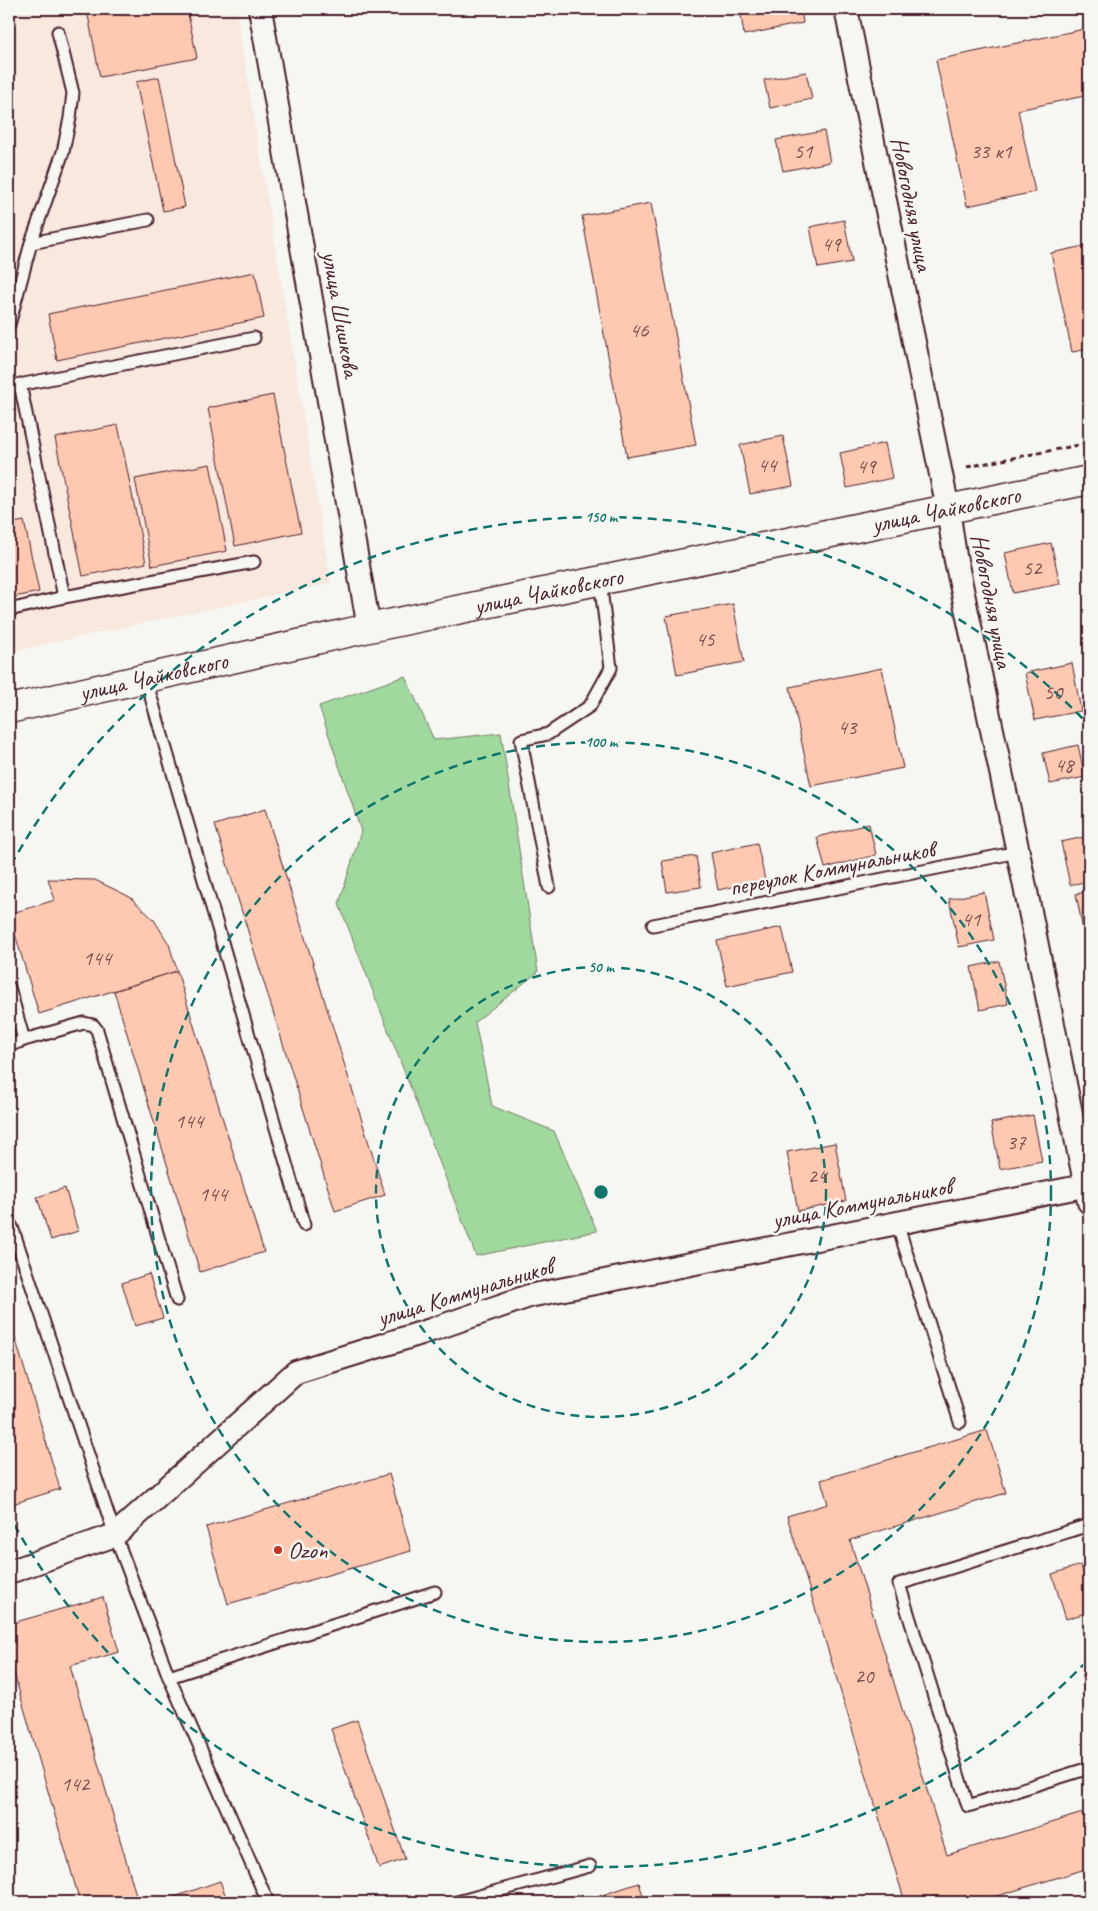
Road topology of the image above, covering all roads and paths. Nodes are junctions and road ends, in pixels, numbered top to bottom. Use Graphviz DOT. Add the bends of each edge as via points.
graph roads {
  1 [pos="260,9"];
  2 [pos="846,9"];
  3 [pos="58,32"];
  4 [pos="148,220"];
  5 [pos="31,243"];
  6 [pos="9,325"];
  7 [pos="254,338"];
  8 [pos="15,386"];
  9 [pos="1089,443"];
  10 [pos="940,472"];
  11 [pos="1089,480"];
  12 [pos="948,509"];
  13 [pos="254,562"];
  14 [pos="600,581"];
  15 [pos="64,597"];
  16 [pos="9,610"];
  17 [pos="369,628"];
  18 [pos="146,680"];
  19 [pos="9,710"];
  20 [pos="1018,852"];
  21 [pos="549,887"];
  22 [pos="653,925"];
  23 [pos="9,987"];
  24 [pos="24,1040"];
  25 [pos="9,1046"];
  26 [pos="1088,1191"];
  27 [pos="9,1222"];
  28 [pos="897,1222"];
  29 [pos="304,1225"];
  30 [pos="177,1300"];
  31 [pos="960,1422"];
  32 [pos="1089,1525"];
  33 [pos="115,1535"];
  34 [pos="9,1572"];
  35 [pos="435,1592"];
  36 [pos="169,1677"];
  37 [pos="1089,1768"];
  38 [pos="590,1866"];
  39 [pos="268,1902"];
  40 [pos="457,1902"];
  1 -- 17 [label="street, улица Шишкова"];
  2 -- 10 [label="street, Новогодняя улица"];
  3 -- 5 [label="lane" via="73,93 70,118 63,152"];
  4 -- 5 [label="lane"];
  5 -- 6 [label="lane"];
  7 -- 8 [label="lane"];
  8 -- 15 [label="lane"];
  9 -- 10 [label="path"];
  10 -- 12 [label="street, Новогодняя улица"];
  11 -- 12 [label="street, улица Чайковского"];
  12 -- 14 [label="street, улица Чайковского"];
  12 -- 20 [label="street, Новогодняя улица"];
  13 -- 15 [label="lane"];
  14 -- 17 [label="street, улица Чайковского"];
  14 -- 21 [label="lane" via="611,668 590,706 548,734 521,740"];
  15 -- 16 [label="lane"];
  17 -- 18 [label="street, улица Чайковского"];
  18 -- 19 [label="street, улица Чайковского"];
  18 -- 29 [label="lane"];
  20 -- 22 [label="lane, переулок Коммунальников"];
  20 -- 26 [label="street, Новогодняя улица"];
  23 -- 24 [label="lane"];
  24 -- 25 [label="lane"];
  24 -- 30 [label="lane" via="84,1022 94,1025 97,1030"];
  26 -- 28 [label="street, улица Коммунальников"];
  27 -- 33 [label="lane"];
  28 -- 31 [label="lane"];
  28 -- 33 [label="street, улица Коммунальников" via="529,1296 296,1372"];
  32 -- 37 [label="lane" via="899,1584 968,1806"];
  33 -- 34 [label="street, улица Коммунальников"];
  33 -- 36 [label="lane"];
  35 -- 36 [label="lane"];
  36 -- 39 [label="lane"];
  38 -- 40 [label="lane"];
}
